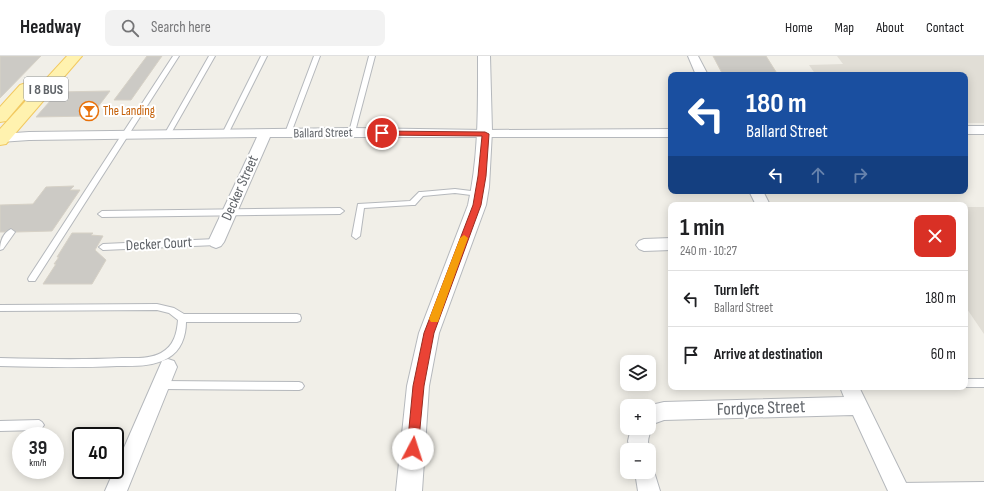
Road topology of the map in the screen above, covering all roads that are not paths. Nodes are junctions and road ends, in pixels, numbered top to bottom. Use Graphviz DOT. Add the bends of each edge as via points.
graph roads {
  1 [pos="56,56"];
  2 [pos="75,56"];
  3 [pos="176,56"];
  4 [pos="212,56"];
  5 [pos="264,56"];
  6 [pos="317,56"];
  7 [pos="372,56"];
  8 [pos="484,56"];
  9 [pos="693,56"];
  10 [pos="701,72"];
  11 [pos="5,107"];
  12 [pos="968,130"];
  13 [pos="984,130"];
  14 [pos="352,132"];
  15 [pos="288,133"];
  16 [pos="668,133"];
  17 [pos="225,134"];
  18 [pos="265,134"];
  19 [pos="485,134"];
  20 [pos="126,135"];
  21 [pos="167,135"];
  22 [pos="1,139"];
  23 [pos="479,194"];
  24 [pos="340,211"];
  25 [pos="229,213"];
  26 [pos="102,214"];
  27 [pos="11,232"];
  28 [pos="356,236"];
  29 [pos="216,242"];
  30 [pos="644,244"];
  31 [pos="668,244"];
  32 [pos="0,247"];
  33 [pos="103,247"];
  34 [pos="32,279"];
  35 [pos="0,308"];
  36 [pos="182,318"];
  37 [pos="297,318"];
  38 [pos="0,362"];
  39 [pos="165,376"];
  40 [pos="968,383"];
  41 [pos="984,383"];
  42 [pos="298,386"];
  43 [pos="850,390"];
  44 [pos="857,406"];
  45 [pos="657,414"];
  46 [pos="39,425"];
  47 [pos="0,426"];
  48 [pos="646,479"];
  49 [pos="984,487"];
  50 [pos="898,490"];
  51 [pos="116,491"];
  52 [pos="409,491"];
  53 [pos="649,491"];
  1 -- 11 [label="main road, I 8 BUS"];
  2 -- 22 [label="main road, I 8 BUS"];
  3 -- 20 [label="lane"];
  4 -- 21 [label="lane"];
  5 -- 17 [label="lane"];
  6 -- 15 [label="lane"];
  7 -- 14 [label="lane"];
  8 -- 19 [label="street"];
  9 -- 10 [label="street"];
  12 -- 13 [label="street"];
  14 -- 15 [label="street, Ballard Street"];
  14 -- 19 [label="street, Ballard Street"];
  15 -- 18 [label="street, Ballard Street"];
  16 -- 19 [label="street, Ballard Street"];
  17 -- 18 [label="street, Ballard Street"];
  17 -- 21 [label="street, Ballard Street"];
  18 -- 25 [label="street, Decker Street"];
  19 -- 23 [label="street"];
  20 -- 21 [label="street, Ballard Street"];
  20 -- 22 [label="street, Ballard Street" via="29,136"];
  20 -- 34 [label="lane"];
  23 -- 28 [label="lane" via="455,191 420,194 412,203 361,206"];
  23 -- 52 [label="street" via="429,333 418,386"];
  24 -- 25 [label="lane"];
  25 -- 26 [label="lane"];
  25 -- 29 [label="street, Decker Street"];
  27 -- 32 [label="lane"];
  29 -- 33 [label="lane, Decker Court"];
  30 -- 31 [label="street"];
  35 -- 36 [label="lane" via="157,307 171,310"];
  36 -- 37 [label="lane"];
  36 -- 38 [label="lane" via="182,331 176,345 161,359 84,364"];
  39 -- 42 [label="lane"];
  39 -- 51 [label="street"];
  40 -- 41 [label="lane"];
  43 -- 44 [label="street"];
  44 -- 45 [label="street, Fordyce Street"];
  44 -- 50 [label="street"];
  46 -- 47 [label="lane"];
  48 -- 53 [label="street"];
  49 -- 50 [label="lane"];
}
